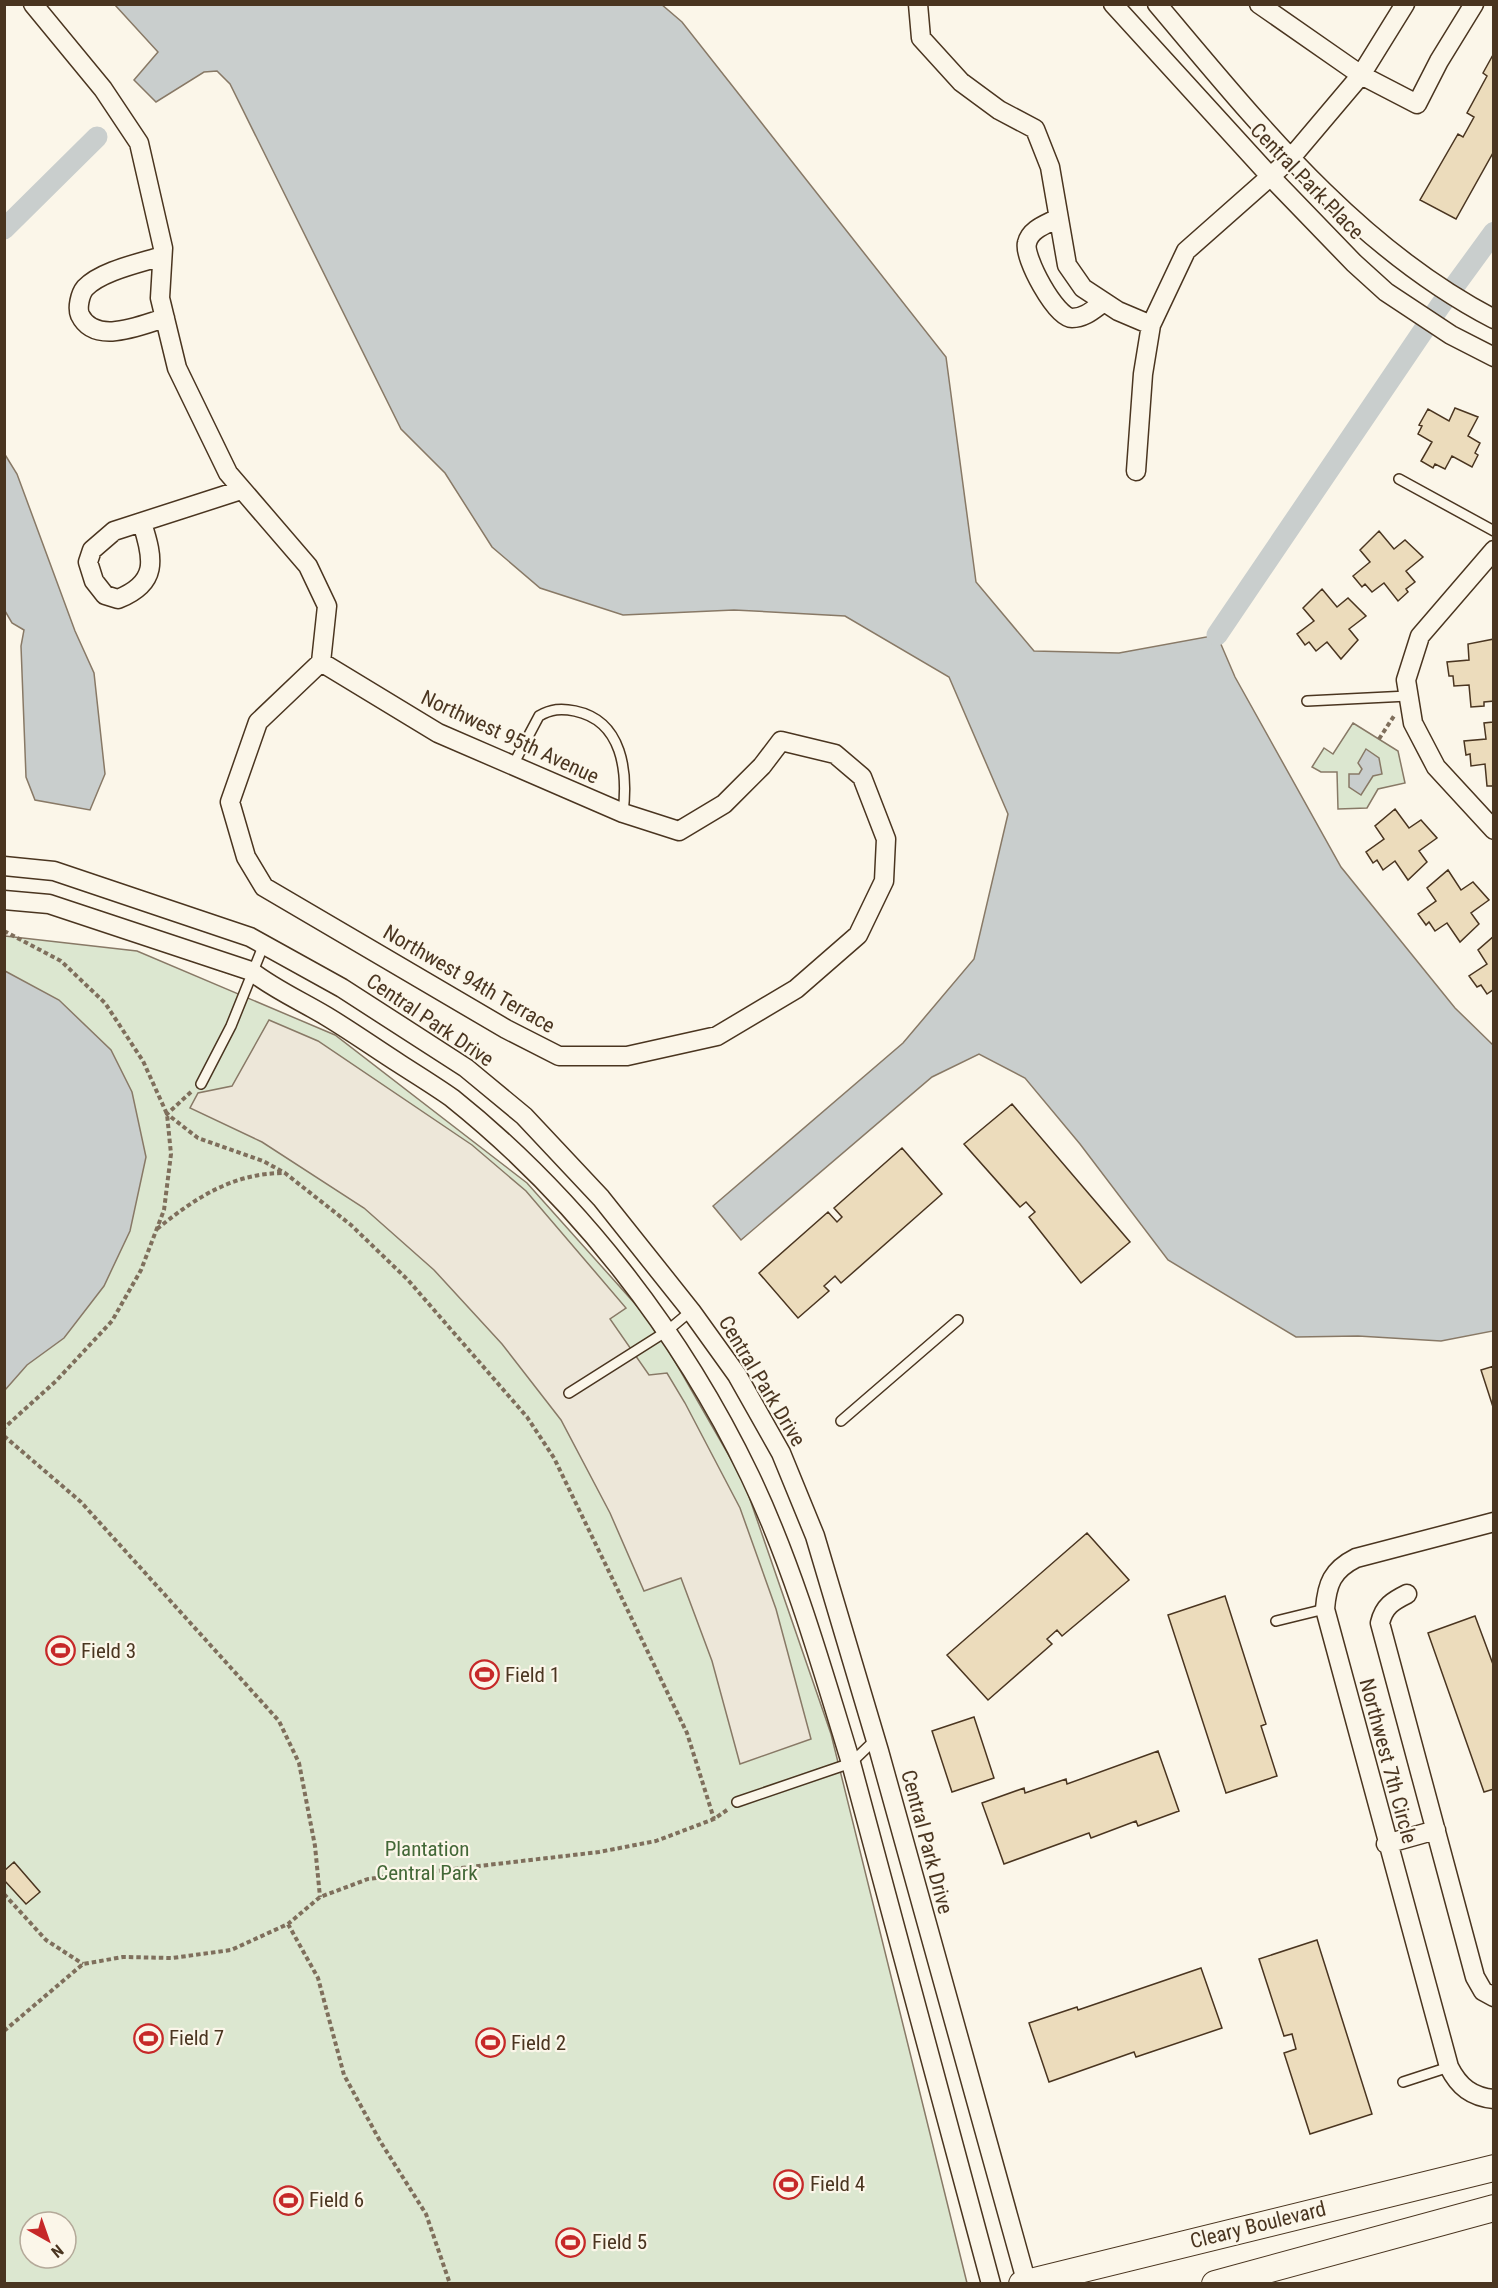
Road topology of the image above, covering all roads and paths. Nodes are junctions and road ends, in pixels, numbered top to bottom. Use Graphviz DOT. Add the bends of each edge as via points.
graph roads {
  1 [pos="33,4"];
  2 [pos="918,4"];
  3 [pos="1113,4"];
  4 [pos="1156,4"];
  5 [pos="1259,4"];
  6 [pos="1405,4"];
  7 [pos="1474,4"];
  8 [pos="1361,75"];
  9 [pos="1290,159"];
  10 [pos="1269,175"];
  11 [pos="1058,218"];
  12 [pos="162,256"];
  13 [pos="1104,302"];
  14 [pos="165,318"];
  15 [pos="1494,320"];
  16 [pos="1151,325"];
  17 [pos="1494,357"];
  18 [pos="1136,471"];
  19 [pos="1399,479"];
  20 [pos="241,490"];
  21 [pos="142,523"];
  22 [pos="1494,531"];
  23 [pos="1494,550"];
  24 [pos="321,662"];
  25 [pos="1408,696"];
  26 [pos="1307,701"];
  27 [pos="513,765"];
  28 [pos="623,813"];
  29 [pos="1494,830"];
  30 [pos="679,831"];
  31 [pos="4,866"];
  32 [pos="4,900"];
  33 [pos="4,931"];
  34 [pos="264,944"];
  35 [pos="252,970"];
  36 [pos="201,1084"];
  37 [pos="167,1114"];
  38 [pos="285,1173"];
  39 [pos="157,1229"];
  40 [pos="691,1311"];
  41 [pos="958,1320"];
  42 [pos="667,1331"];
  43 [pos="569,1393"];
  44 [pos="840,1421"];
  45 [pos="4,1428"];
  46 [pos="4,1436"];
  47 [pos="1494,1522"];
  48 [pos="1407,1594"];
  49 [pos="1325,1609"];
  50 [pos="1276,1621"];
  51 [pos="876,1739"];
  52 [pos="851,1763"];
  53 [pos="737,1802"];
  54 [pos="714,1819"];
  55 [pos="1436,1830"];
  56 [pos="1386,1844"];
  57 [pos="4,1894"];
  58 [pos="320,1897"];
  59 [pos="288,1924"];
  60 [pos="83,1964"];
  61 [pos="1494,1996"];
  62 [pos="4,2031"];
  63 [pos="1449,2067"];
  64 [pos="1403,2082"];
  65 [pos="1494,2099"];
  66 [pos="1494,2168"];
  67 [pos="1494,2208"];
  68 [pos="450,2283"];
  69 [pos="991,2283"];
  70 [pos="1026,2283"];
  71 [pos="1215,2283"];
  1 -- 12 [label="street" via="103,89 139,143"];
  2 -- 11 [label="street" via="921,38 961,82 999,110 1035,129 1050,167"];
  3 -- 10 [label="street, Central Park Place"];
  4 -- 9 [label="street, Central Park Place"];
  5 -- 8 [label="street"];
  6 -- 8 [label="street"];
  7 -- 8 [label="street" via="1417,104"];
  8 -- 9 [label="street"];
  9 -- 10 [label="street"];
  9 -- 15 [label="street, Central Park Place" via="1411,269"];
  10 -- 16 [label="street" via="1186,251"];
  10 -- 17 [label="street, Central Park Place" via="1386,292 1451,335"];
  11 -- 13 [label="street" via="1067,265 1083,288"];
  11 -- 13 [label="street" via="1035,230 1027,241 1026,253 1047,293 1061,314 1070,319 1083,317"];
  12 -- 14 [label="street" via="160,298"];
  12 -- 14 [label="street" via="111,272 85,288 79,312 87,325 102,331 117,331"];
  13 -- 16 [label="street"];
  14 -- 20 [label="street" via="177,368 228,473"];
  16 -- 18 [label="street"];
  19 -- 22 [label="lane"];
  20 -- 21 [label="street"];
  20 -- 24 [label="street" via="308,566 327,606"];
  23 -- 25 [label="street" via="1420,636 1406,680"];
  24 -- 27 [label="street, Northwest 95th Avenue" via="438,733"];
  24 -- 30 [label="street, Northwest 94th Terrace" via="258,722 230,802 246,857 264,887 506,1029 560,1056 627,1056 717,1036 796,989 858,935 884,882 886,839 862,777 835,754 782,741 723,804"];
  25 -- 26 [label="lane"];
  25 -- 29 [label="street" via="1413,723 1436,767"];
  27 -- 28 [label="street, Northwest 95th Avenue"];
  27 -- 28 [label="lane" via="539,716 562,708 584,712 612,732 626,785"];
  28 -- 30 [label="street, Northwest 95th Avenue"];
  31 -- 34 [label="street, Central Park Drive" via="54,871"];
  32 -- 35 [label="street" via="49,904"];
  33 -- 37 [label="path" via="62,961 105,1003 143,1061"];
  34 -- 35 [label="lane"];
  34 -- 40 [label="street, Central Park Drive" via="342,988 466,1068 524,1116 601,1198"];
  35 -- 36 [label="lane" via="231,1026"];
  35 -- 42 [label="street" via="449,1096 505,1142 580,1221"];
  36 -- 37 [label="path"];
  37 -- 38 [label="path" via="198,1138"];
  37 -- 39 [label="path" via="171,1154 164,1210"];
  38 -- 39 [label="path" via="258,1173 230,1181 202,1195"];
  38 -- 54 [label="path" via="351,1225 408,1280 532,1425 554,1458 687,1733"];
  39 -- 45 [label="path" via="141,1270 112,1321 56,1382"];
  40 -- 42 [label="lane"];
  40 -- 51 [label="street, Central Park Drive" via="736,1375 782,1453 815,1536"];
  41 -- 44 [label="lane"];
  42 -- 43 [label="lane"];
  42 -- 52 [label="street" via="751,1477 784,1560"];
  46 -- 58 [label="path" via="81,1502 279,1720 299,1763"];
  47 -- 49 [label="street, Northwest 7th Circle" via="1344,1564 1329,1584"];
  48 -- 55 [label="street" via="1383,1611 1380,1623"];
  49 -- 50 [label="lane"];
  49 -- 56 [label="street, Northwest 7th Circle"];
  51 -- 52 [label="lane"];
  51 -- 70 [label="street, Central Park Drive"];
  52 -- 53 [label="lane"];
  52 -- 69 [label="street"];
  53 -- 54 [label="path"];
  54 -- 58 [label="path" via="656,1840 599,1852 368,1879"];
  55 -- 56 [label="street"];
  55 -- 61 [label="street" via="1475,1977 1483,1991"];
  56 -- 63 [label="street, Northwest 7th Circle"];
  57 -- 60 [label="path" via="46,1940"];
  58 -- 59 [label="path"];
  59 -- 60 [label="path" via="231,1950 172,1958 123,1957"];
  59 -- 68 [label="path" via="318,1978 344,2074 426,2214"];
  60 -- 62 [label="path"];
  63 -- 64 [label="lane"];
  63 -- 65 [label="street, Northwest 7th Circle" via="1468,2092"];
  66 -- 70 [label="street, Cleary Boulevard"];
  67 -- 71 [label="street, Cleary Boulevard"];
}
